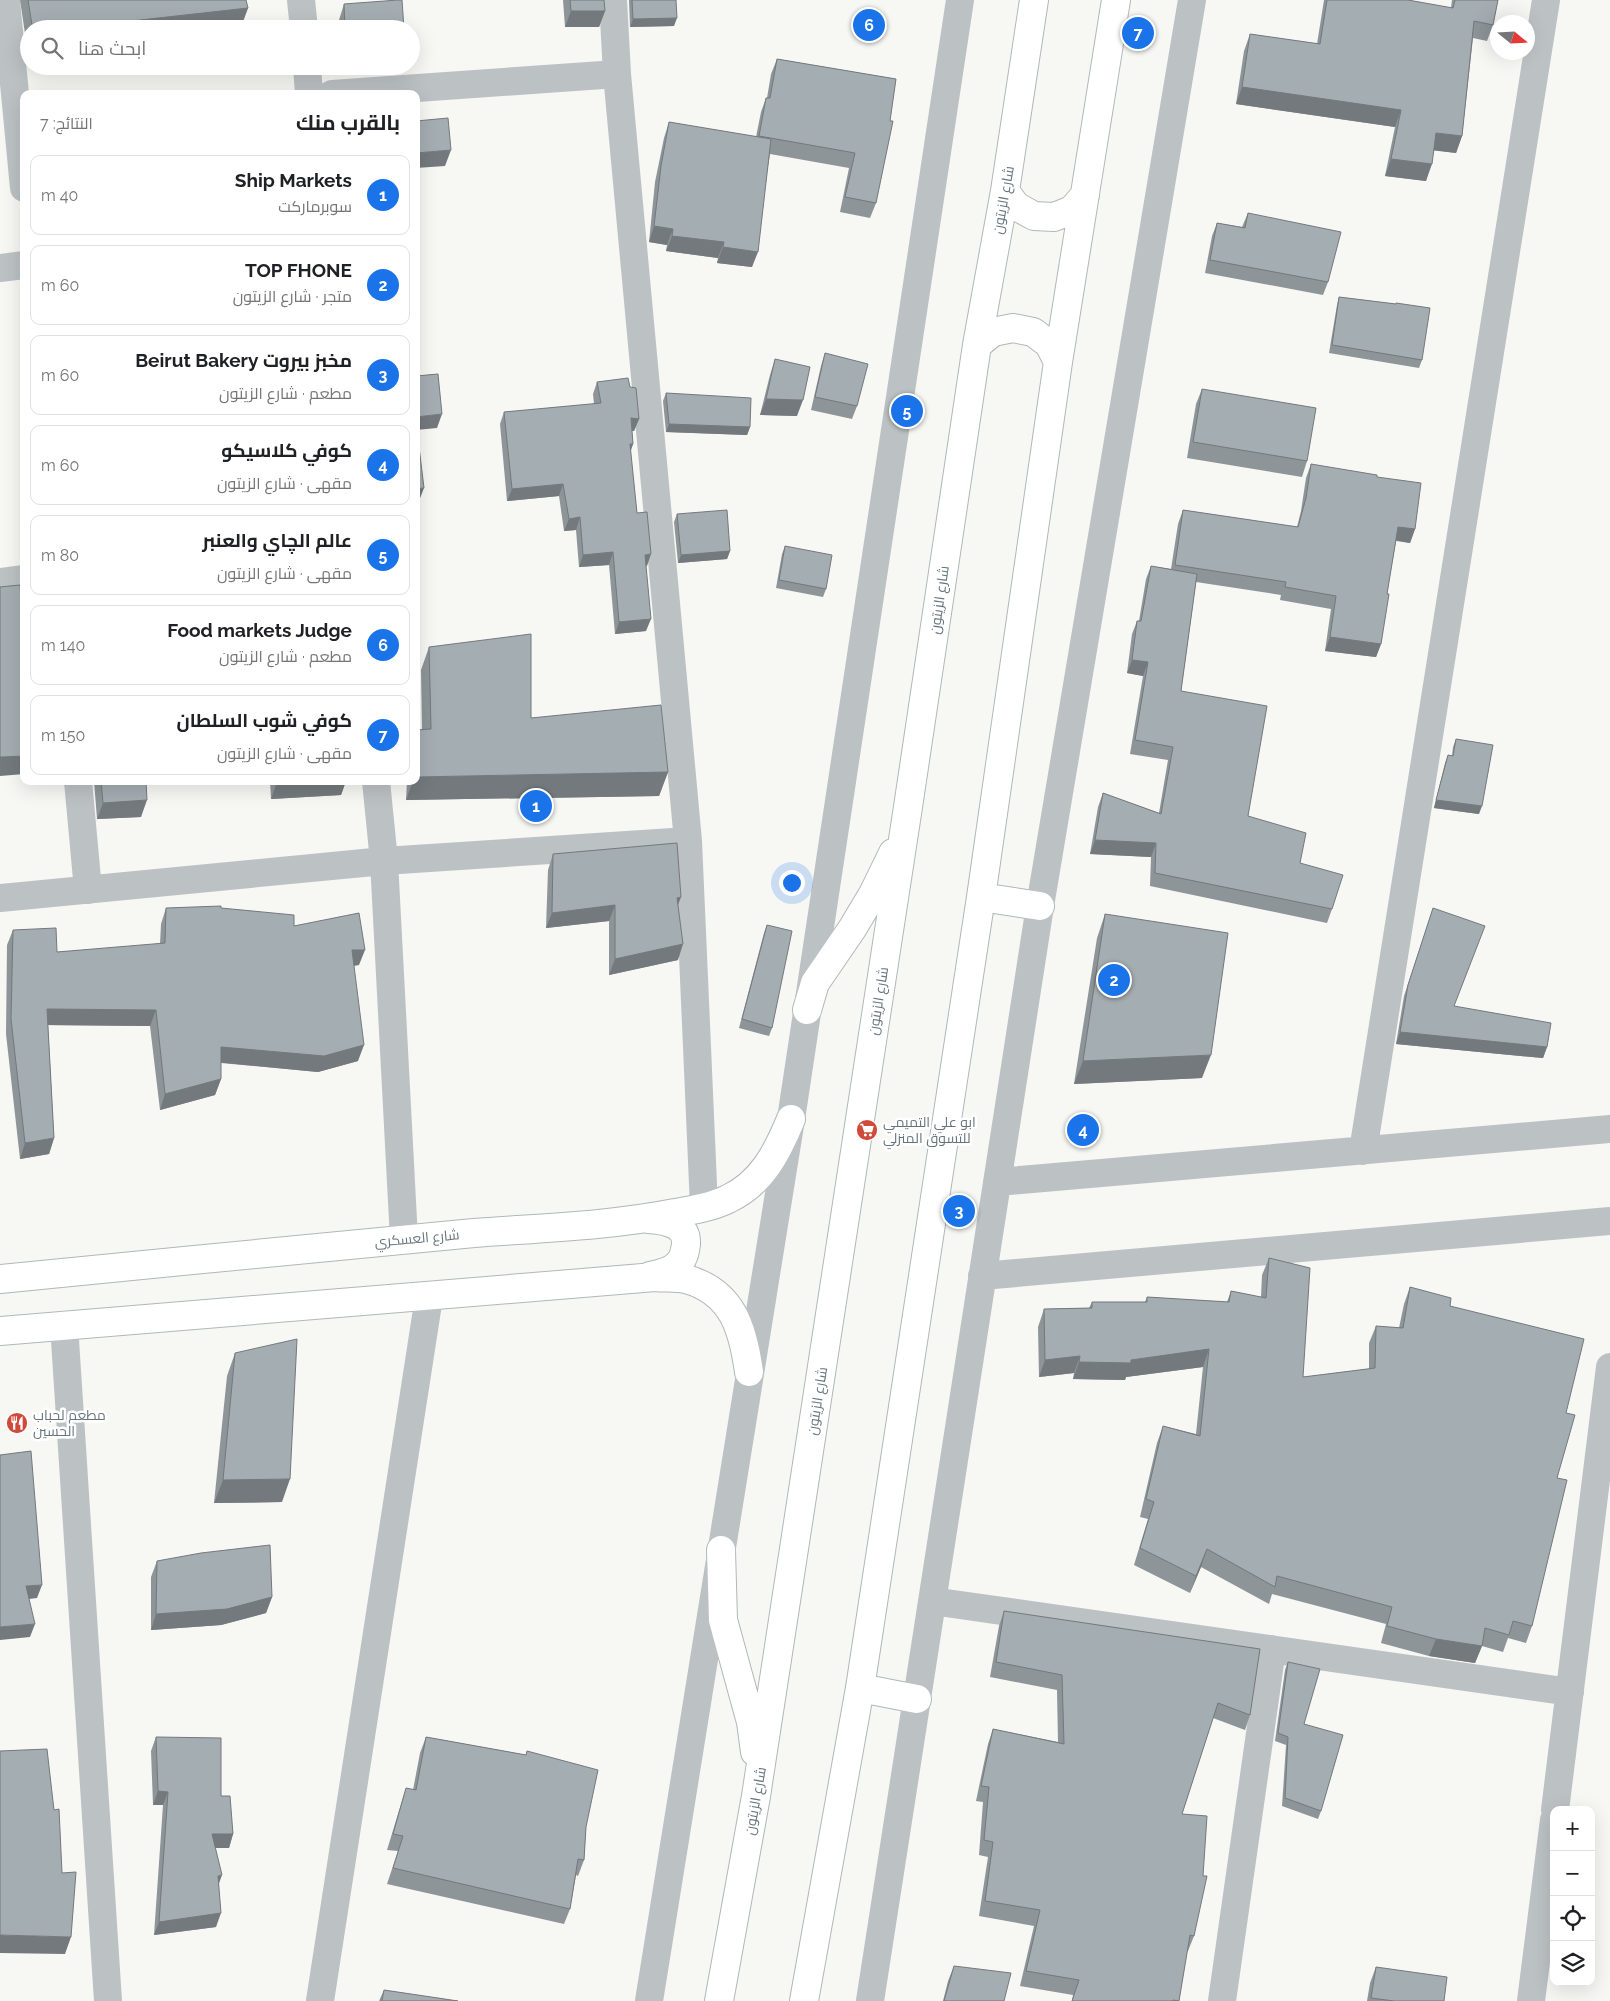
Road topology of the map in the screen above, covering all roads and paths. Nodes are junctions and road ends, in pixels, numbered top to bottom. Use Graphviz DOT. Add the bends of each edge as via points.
graph roads {
  1 [pos="6,0"];
  2 [pos="302,0"];
  3 [pos="613,0"];
  4 [pos="960,0"];
  5 [pos="1034,0"];
  6 [pos="1116,0"];
  7 [pos="1192,0"];
  8 [pos="1546,0"];
  9 [pos="303,20"];
  10 [pos="618,74"];
  11 [pos="308,75"];
  12 [pos="309,90"];
  13 [pos="389,90"];
  14 [pos="20,112"];
  15 [pos="1005,191"];
  16 [pos="1085,195"];
  17 [pos="20,266"];
  18 [pos="0,268"];
  19 [pos="977,345"];
  20 [pos="1058,362"];
  21 [pos="20,580"];
  22 [pos="0,582"];
  23 [pos="78,785"];
  24 [pos="376,785"];
  25 [pos="908,807"];
  26 [pos="688,841"];
  27 [pos="384,861"];
  28 [pos="88,890"];
  29 [pos="981,897"];
  30 [pos="0,898"];
  31 [pos="1040,906"];
  32 [pos="807,1010"];
  33 [pos="791,1119"];
  34 [pos="1610,1129"];
  35 [pos="1363,1151"];
  36 [pos="998,1182"];
  37 [pos="704,1207"];
  38 [pos="645,1219"];
  39 [pos="1610,1221"];
  40 [pos="404,1239"];
  41 [pos="982,1276"];
  42 [pos="639,1279"];
  43 [pos="0,1280"];
  44 [pos="429,1296"];
  45 [pos="64,1325"];
  46 [pos="0,1331"];
  47 [pos="1610,1368"];
  48 [pos="749,1372"];
  49 [pos="721,1550"];
  50 [pos="932,1601"];
  51 [pos="1272,1649"];
  52 [pos="860,1688"];
  53 [pos="1570,1692"];
  54 [pos="917,1698"];
  55 [pos="756,1796"];
  56 [pos="1556,1806"];
  57 [pos="1550,1851"];
  58 [pos="108,2001"];
  59 [pos="320,2001"];
  60 [pos="649,2001"];
  61 [pos="719,2001"];
  62 [pos="804,2001"];
  63 [pos="870,2001"];
  64 [pos="1222,2001"];
  65 [pos="1531,2001"];
  1 -- 14 [label="street"];
  2 -- 9 [label="street"];
  3 -- 10 [label="street"];
  4 -- 32 [label="street"];
  5 -- 15 [label="main road, شارع الزيتون"];
  6 -- 16 [label="main road"];
  7 -- 31 [label="street"];
  8 -- 35 [label="street"];
  10 -- 13 [label="street"];
  10 -- 26 [label="street"];
  11 -- 12 [label="street"];
  15 -- 16 [label="main road" via="1016,206 1034,216 1047,217 1072,210"];
  15 -- 19 [label="main road, شارع الزيتون"];
  16 -- 20 [label="main road"];
  17 -- 18 [label="street"];
  19 -- 20 [label="main road" via="993,332 1013,328 1026,330 1049,344"];
  19 -- 25 [label="main road, شارع الزيتون"];
  20 -- 29 [label="main road"];
  21 -- 22 [label="street"];
  23 -- 28 [label="street"];
  24 -- 27 [label="street"];
  25 -- 32 [label="main road" via="892,854 873,894 815,983"];
  25 -- 55 [label="main road, شارع الزيتون"];
  26 -- 27 [label="street"];
  26 -- 37 [label="street"];
  27 -- 28 [label="street"];
  27 -- 40 [label="street"];
  28 -- 30 [label="street"];
  29 -- 31 [label="main road"];
  29 -- 52 [label="main road"];
  31 -- 36 [label="street"];
  32 -- 33 [label="street"];
  33 -- 37 [label="main road, شارع العسكري" via="764,1172 747,1188"];
  33 -- 48 [label="street"];
  34 -- 35 [label="street"];
  35 -- 36 [label="street"];
  36 -- 41 [label="street"];
  37 -- 38 [label="main road, شارع العسكري"];
  38 -- 40 [label="main road, شارع العسكري"];
  38 -- 42 [label="main road" via="662,1220 681,1229 686,1238 685,1252 679,1264 667,1272"];
  39 -- 41 [label="street"];
  40 -- 43 [label="main road, شارع العسكري"];
  41 -- 50 [label="street"];
  42 -- 44 [label="main road"];
  42 -- 48 [label="main road" via="686,1279 711,1290 731,1309 745,1342"];
  44 -- 45 [label="main road"];
  44 -- 59 [label="street"];
  45 -- 46 [label="main road"];
  45 -- 58 [label="street"];
  47 -- 53 [label="street"];
  48 -- 49 [label="street"];
  49 -- 55 [label="main road" via="723,1620 751,1722 756,1758"];
  49 -- 60 [label="street"];
  50 -- 51 [label="street"];
  50 -- 54 [label="street"];
  51 -- 53 [label="street"];
  51 -- 64 [label="street"];
  52 -- 54 [label="main road"];
  52 -- 62 [label="main road"];
  53 -- 56 [label="street"];
  54 -- 63 [label="street"];
  55 -- 61 [label="main road, شارع الزيتون"];
  57 -- 65 [label="street"];
}
